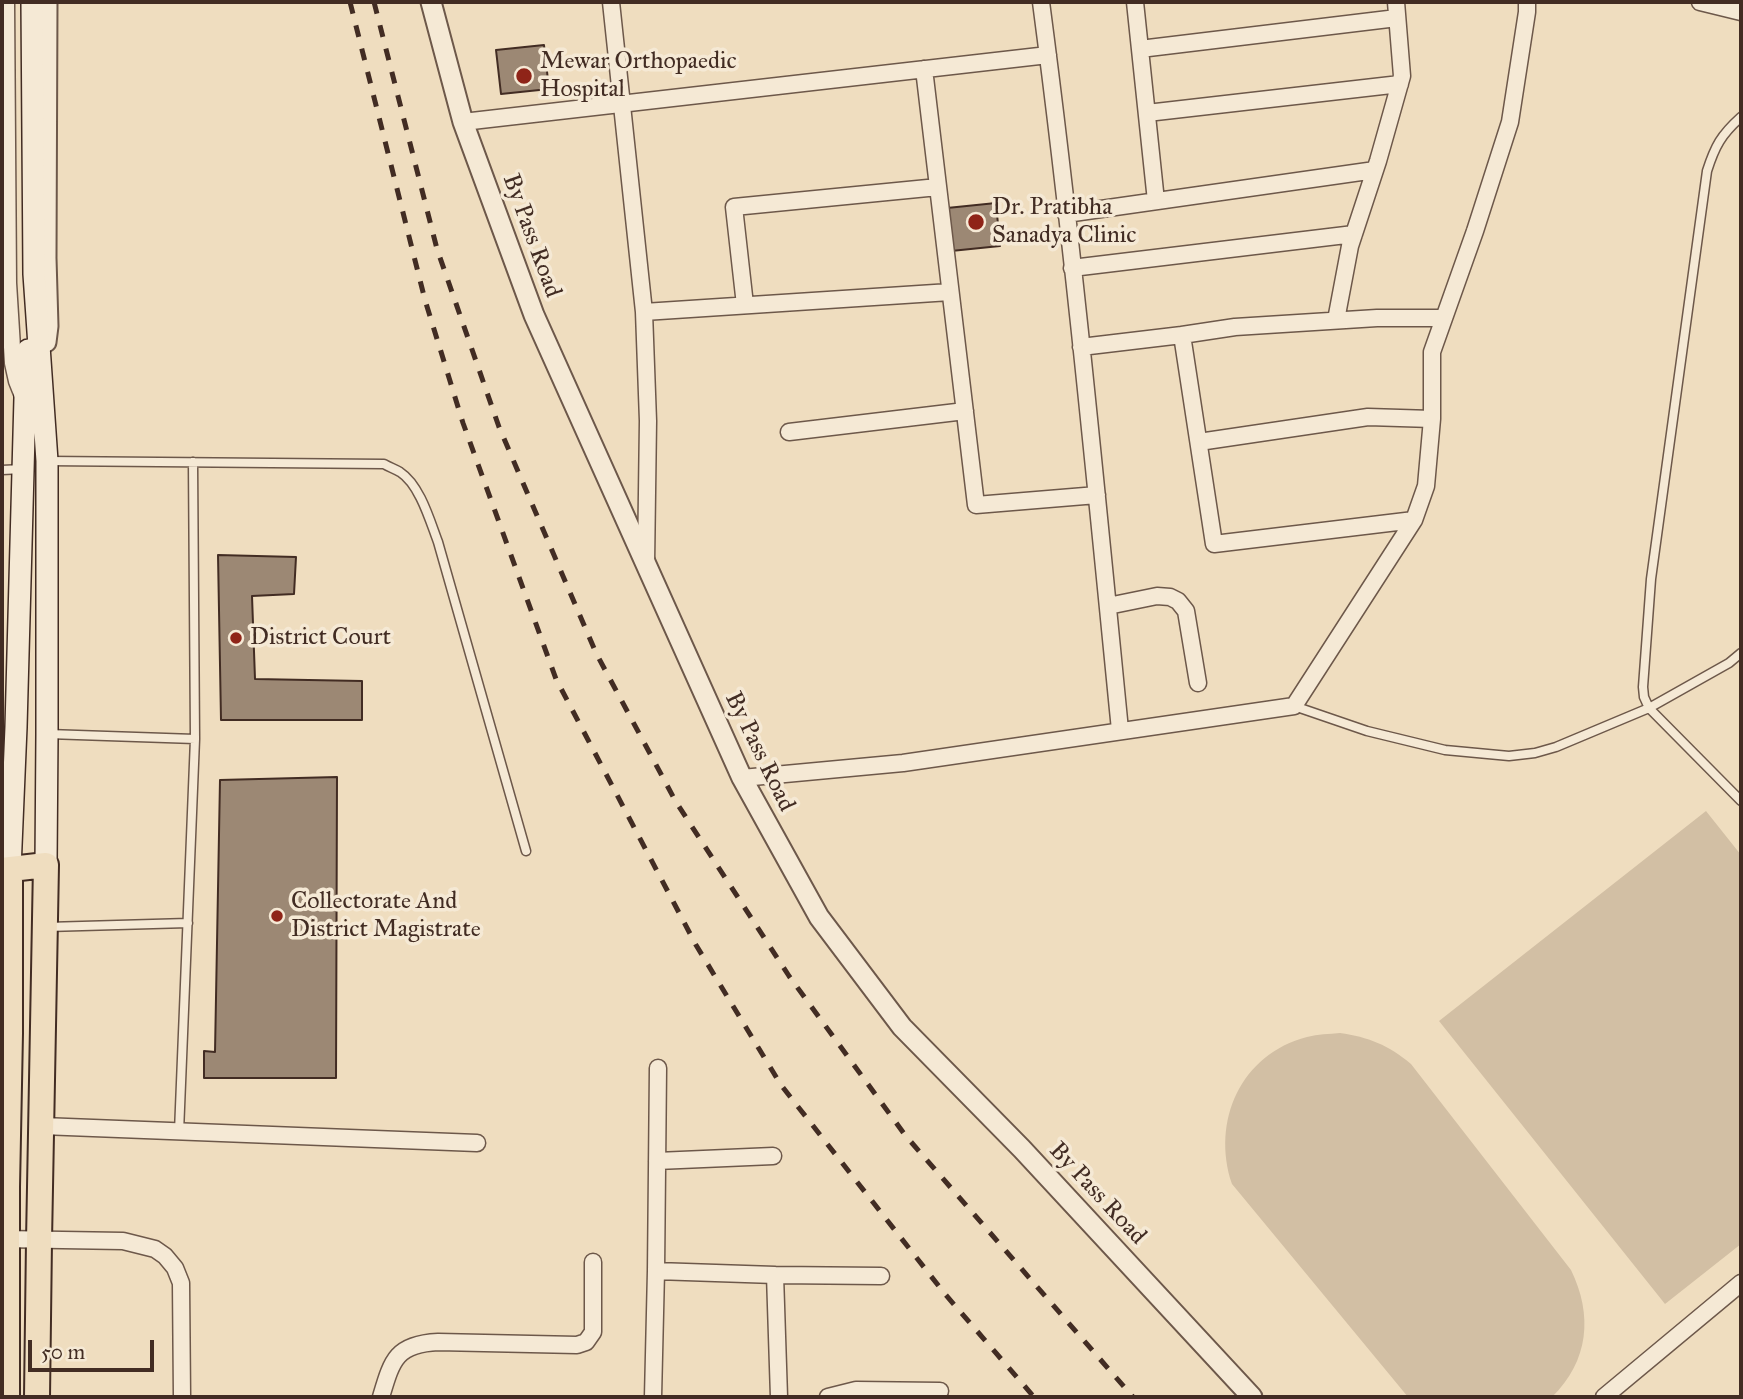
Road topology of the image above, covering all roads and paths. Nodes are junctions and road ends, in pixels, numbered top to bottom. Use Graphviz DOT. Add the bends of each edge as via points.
graph roads {
  1 [pos="6,2"];
  2 [pos="32,2"];
  3 [pos="47,2"];
  4 [pos="431,2"];
  5 [pos="611,2"];
  6 [pos="1041,2"];
  7 [pos="1135,2"];
  8 [pos="1527,2"];
  9 [pos="1700,2"];
  10 [pos="1396,10"];
  11 [pos="1741,12"];
  12 [pos="1140,49"];
  13 [pos="1048,55"];
  14 [pos="924,69"];
  15 [pos="1400,84"];
  16 [pos="622,104"];
  17 [pos="1147,113"];
  18 [pos="1741,117"];
  19 [pos="463,122"];
  20 [pos="4,124"];
  21 [pos="1375,170"];
  22 [pos="938,187"];
  23 [pos="1156,201"];
  24 [pos="1066,214"];
  25 [pos="1354,234"];
  26 [pos="1072,268"];
  27 [pos="34,274"];
  28 [pos="950,292"];
  29 [pos="745,305"];
  30 [pos="644,312"];
  31 [pos="1444,318"];
  32 [pos="1336,320"];
  33 [pos="1182,335"];
  34 [pos="1081,346"];
  35 [pos="40,366"];
  36 [pos="24,400"];
  37 [pos="965,411"];
  38 [pos="1432,419"];
  39 [pos="789,432"];
  40 [pos="1199,442"];
  41 [pos="47,461"];
  42 [pos="193,462"];
  43 [pos="12,470"];
  44 [pos="1097,495"];
  45 [pos="1414,520"];
  46 [pos="646,566"];
  47 [pos="47,572"];
  48 [pos="20,573"];
  49 [pos="1108,606"];
  50 [pos="1741,653"];
  51 [pos="1198,682"];
  52 [pos="1294,706"];
  53 [pos="1648,708"];
  54 [pos="1121,730"];
  55 [pos="47,734"];
  56 [pos="195,739"];
  57 [pos="741,778"];
  58 [pos="1741,801"];
  59 [pos="526,851"];
  60 [pos="46,865"];
  61 [pos="6,870"];
  62 [pos="6,920"];
  63 [pos="188,923"];
  64 [pos="45,924"];
  65 [pos="6,1033"];
  66 [pos="658,1068"];
  67 [pos="41,1126"];
  68 [pos="179,1132"];
  69 [pos="477,1143"];
  70 [pos="773,1156"];
  71 [pos="657,1160"];
  72 [pos="4,1239"];
  73 [pos="38,1241"];
  74 [pos="593,1262"];
  75 [pos="656,1271"];
  76 [pos="775,1275"];
  77 [pos="881,1276"];
  78 [pos="1741,1283"];
  79 [pos="940,1391"];
  80 [pos="8,1397"];
  81 [pos="37,1397"];
  82 [pos="181,1397"];
  83 [pos="381,1397"];
  84 [pos="653,1397"];
  85 [pos="779,1397"];
  86 [pos="828,1397"];
  87 [pos="1252,1397"];
  88 [pos="1604,1397"];
  1 -- 20 [label="street"];
  2 -- 27 [label="main road"];
  3 -- 35 [label="street" via="48,326"];
  4 -- 19 [label="street, By Pass Road"];
  5 -- 16 [label="street"];
  6 -- 13 [label="street"];
  7 -- 12 [label="street"];
  8 -- 31 [label="street" via="1510,122"];
  9 -- 11 [label="street"];
  10 -- 12 [label="street"];
  10 -- 15 [label="street"];
  12 -- 17 [label="street"];
  13 -- 14 [label="street"];
  13 -- 24 [label="street"];
  14 -- 16 [label="street"];
  14 -- 22 [label="street"];
  15 -- 17 [label="street"];
  15 -- 21 [label="street"];
  16 -- 19 [label="street"];
  16 -- 30 [label="street"];
  17 -- 23 [label="street"];
  18 -- 53 [label="lane" via="1714,148 1707,171 1651,579 1643,687"];
  19 -- 46 [label="street, By Pass Road" via="534,315"];
  20 -- 36 [label="street" via="13,363"];
  21 -- 23 [label="street"];
  21 -- 25 [label="street"];
  22 -- 28 [label="street"];
  22 -- 29 [label="street" via="734,207"];
  23 -- 24 [label="street"];
  24 -- 26 [label="street"];
  25 -- 26 [label="street"];
  25 -- 32 [label="street"];
  26 -- 34 [label="street"];
  27 -- 35 [label="main road"];
  27 -- 36 [label="main road"];
  28 -- 29 [label="street"];
  28 -- 37 [label="street"];
  29 -- 30 [label="street"];
  30 -- 46 [label="street"];
  31 -- 32 [label="street"];
  31 -- 38 [label="street" via="1432,352"];
  32 -- 33 [label="street"];
  33 -- 34 [label="street"];
  33 -- 40 [label="street"];
  34 -- 44 [label="street"];
  35 -- 41 [label="main road"];
  36 -- 43 [label="main road"];
  37 -- 39 [label="street"];
  37 -- 44 [label="street" via="976,505"];
  38 -- 40 [label="street" via="1368,418"];
  38 -- 45 [label="street" via="1426,486"];
  40 -- 45 [label="street" via="1214,544"];
  41 -- 42 [label="lane"];
  41 -- 47 [label="main road"];
  42 -- 56 [label="lane"];
  42 -- 59 [label="lane" via="384,464 402,473 414,487 438,542"];
  43 -- 48 [label="main road"];
  44 -- 49 [label="street"];
  45 -- 52 [label="street"];
  46 -- 57 [label="street, By Pass Road"];
  47 -- 48 [label="main road"];
  47 -- 55 [label="main road"];
  48 -- 61 [label="main road"];
  49 -- 51 [label="street" via="1157,596 1178,601 1186,611"];
  49 -- 54 [label="street"];
  50 -- 53 [label="lane"];
  52 -- 53 [label="lane" via="1367,731 1446,750 1509,756 1556,747"];
  52 -- 54 [label="street"];
  53 -- 58 [label="lane"];
  54 -- 57 [label="street" via="903,763"];
  55 -- 56 [label="lane"];
  55 -- 60 [label="main road"];
  56 -- 63 [label="lane"];
  57 -- 87 [label="street, By Pass Road" via="819,916 902,1027"];
  60 -- 61 [label="main road"];
  60 -- 64 [label="main road"];
  61 -- 62 [label="main road"];
  62 -- 64 [label="main road"];
  62 -- 65 [label="main road"];
  63 -- 64 [label="lane"];
  63 -- 68 [label="lane"];
  64 -- 67 [label="main road"];
  65 -- 72 [label="main road"];
  66 -- 71 [label="street"];
  67 -- 68 [label="street"];
  67 -- 73 [label="main road"];
  68 -- 69 [label="street"];
  70 -- 71 [label="street"];
  71 -- 75 [label="street"];
  72 -- 73 [label="street"];
  72 -- 80 [label="main road"];
  73 -- 81 [label="main road"];
  73 -- 82 [label="street" via="123,1241 165,1256 181,1283"];
  74 -- 83 [label="street" via="593,1332 586,1342 418,1343 396,1358"];
  75 -- 76 [label="street"];
  75 -- 84 [label="street"];
  76 -- 77 [label="street"];
  76 -- 85 [label="street"];
  78 -- 88 [label="street"];
  79 -- 86 [label="street" via="856,1390"];
}
